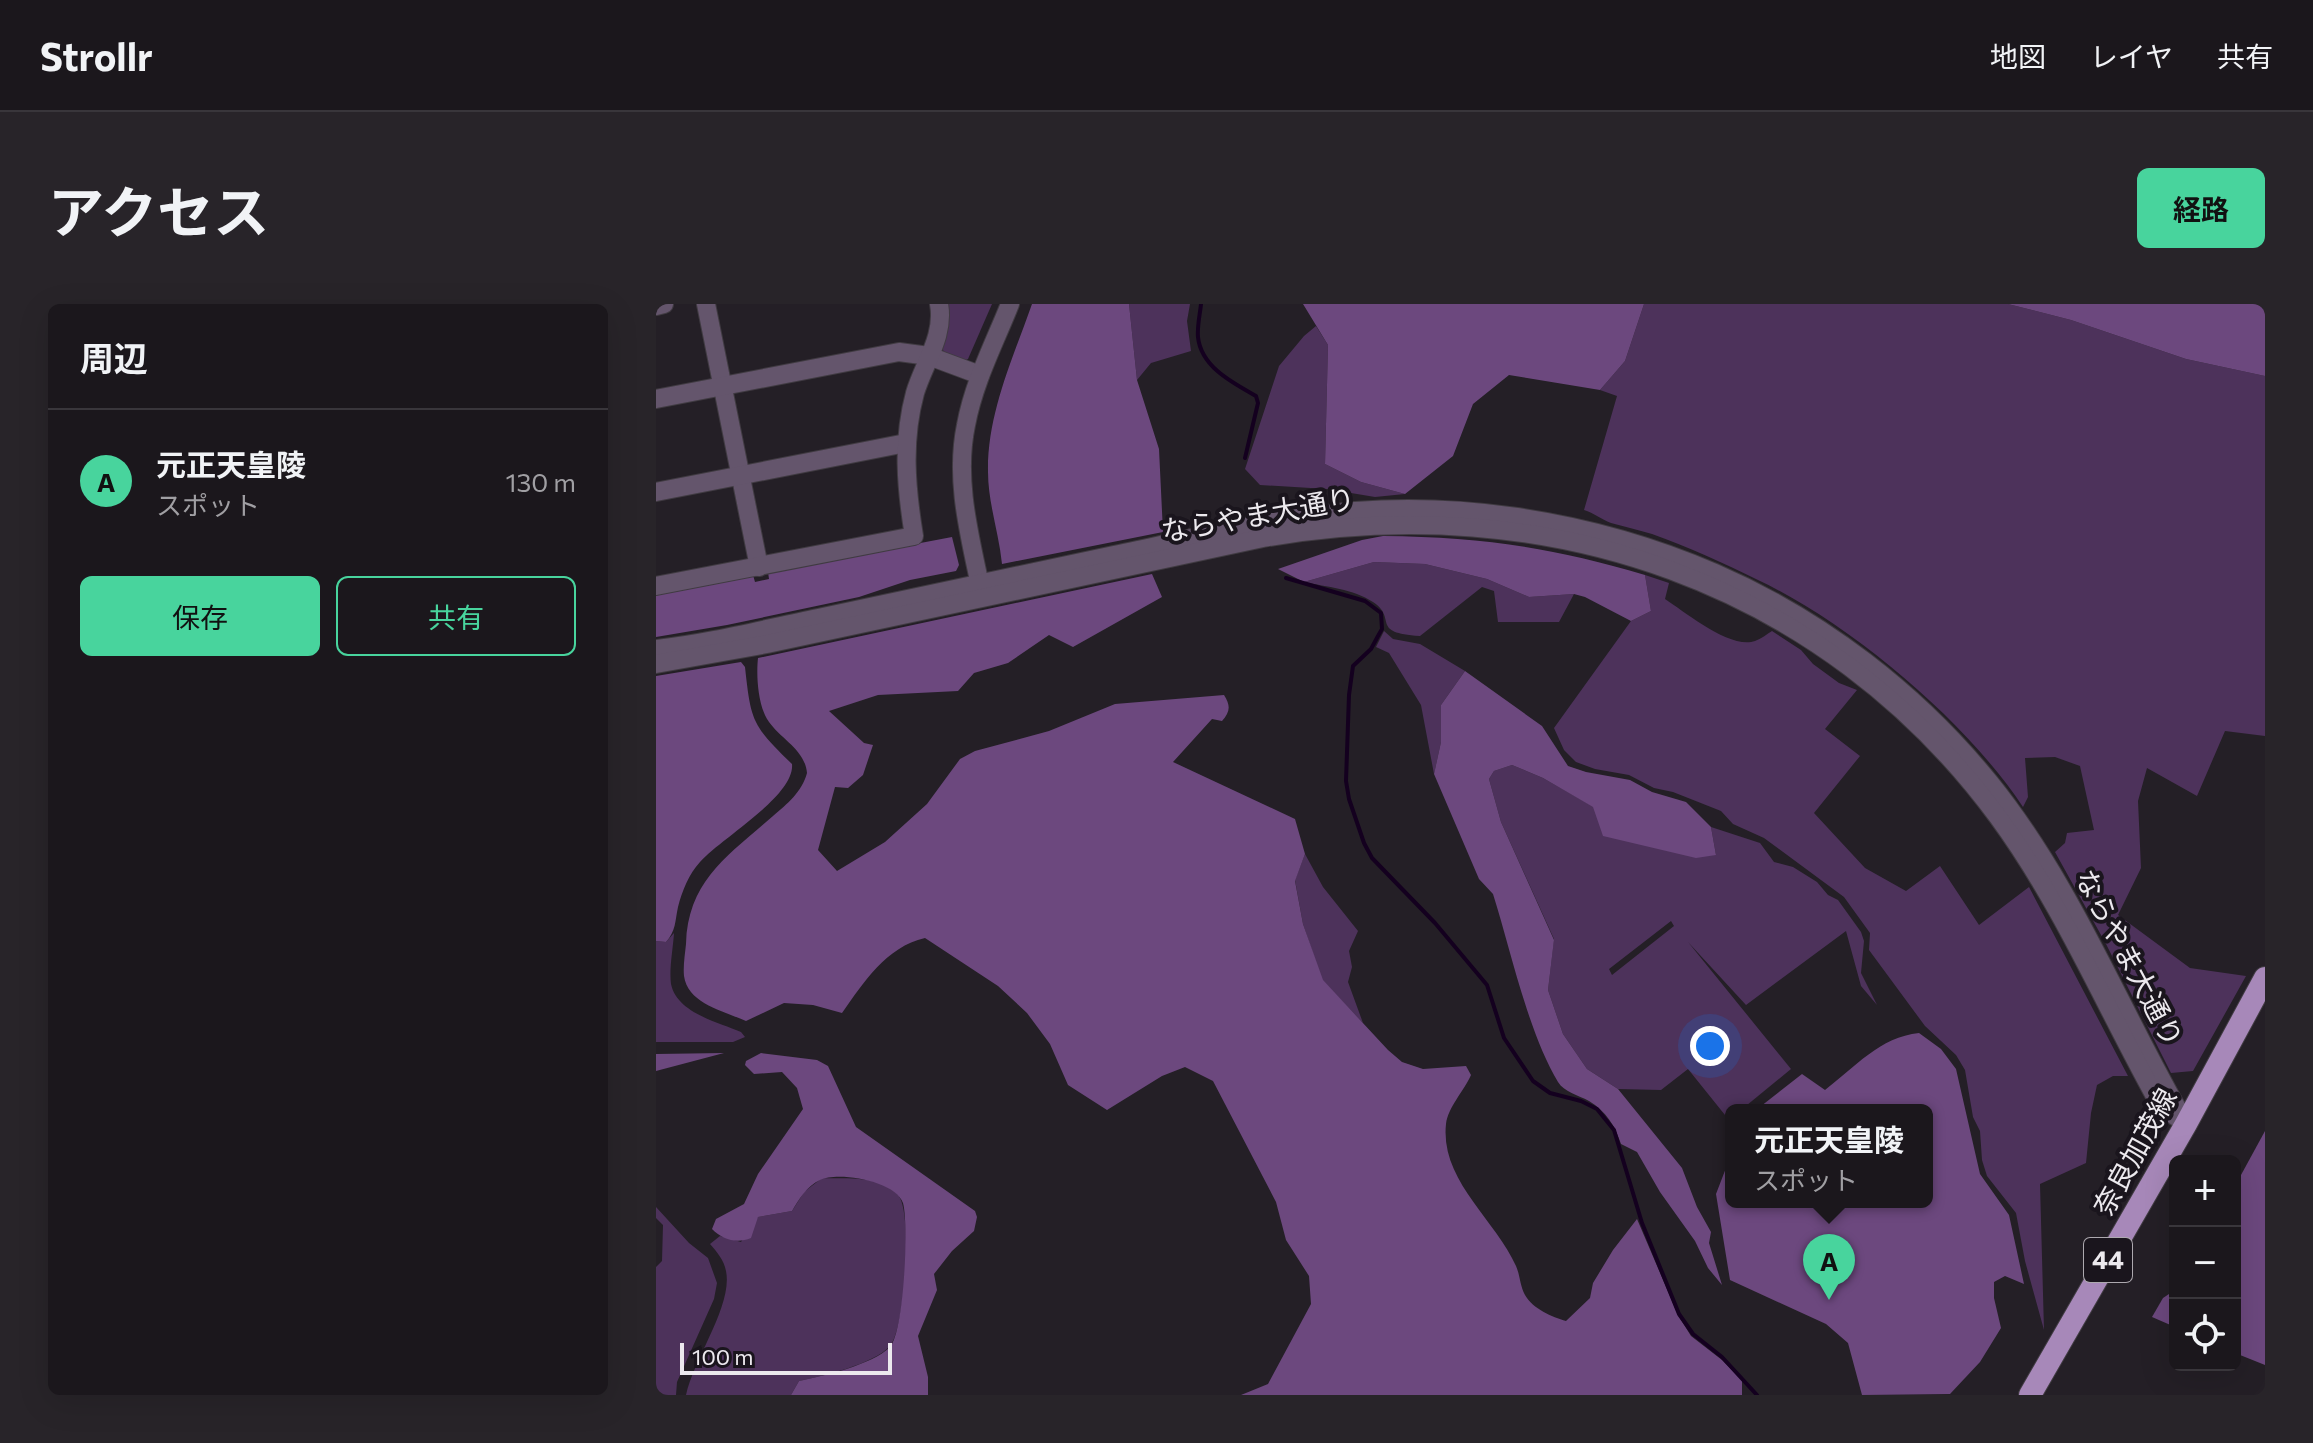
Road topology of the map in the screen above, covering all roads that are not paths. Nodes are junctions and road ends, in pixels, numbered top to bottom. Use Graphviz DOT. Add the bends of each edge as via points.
graph roads {
  1 [pos="664,304"];
  2 [pos="706,304"];
  3 [pos="939,304"];
  4 [pos="1010,304"];
  5 [pos="656,306"];
  6 [pos="929,356"];
  7 [pos="980,375"];
  8 [pos="723,386"];
  9 [pos="656,399"];
  10 [pos="906,443"];
  11 [pos="741,476"];
  12 [pos="656,492"];
  13 [pos="759,567"];
  14 [pos="656,586"];
  15 [pos="981,591"];
  16 [pos="656,649"];
  17 [pos="656,664"];
  18 [pos="2265,978"];
  19 [pos="2186,1124"];
  20 [pos="2030,1395"];
  1 -- 5 [label="street"];
  2 -- 8 [label="street"];
  3 -- 6 [label="street" via="940,328"];
  4 -- 7 [label="street"];
  6 -- 7 [label="street"];
  6 -- 8 [label="street" via="884,354"];
  6 -- 10 [label="street"];
  7 -- 15 [label="street" via="966,426 962,474"];
  8 -- 9 [label="street"];
  8 -- 11 [label="street"];
  10 -- 11 [label="street"];
  10 -- 13 [label="street" via="914,536"];
  11 -- 12 [label="street"];
  11 -- 13 [label="street"];
  13 -- 14 [label="street"];
  15 -- 16 [label="street, ならやま大通り"];
  15 -- 17 [label="street, ならやま大通り" via="767,644"];
  15 -- 19 [label="street, ならやま大通り" via="1306,523 1457,524 1559,538 1675,571 1811,640 1935,743 1998,817 2036,874 2161,1107"];
  18 -- 19 [label="main road, 奈良加茂線 / 44"];
  19 -- 20 [label="main road, 奈良加茂線 / 44"];
}
